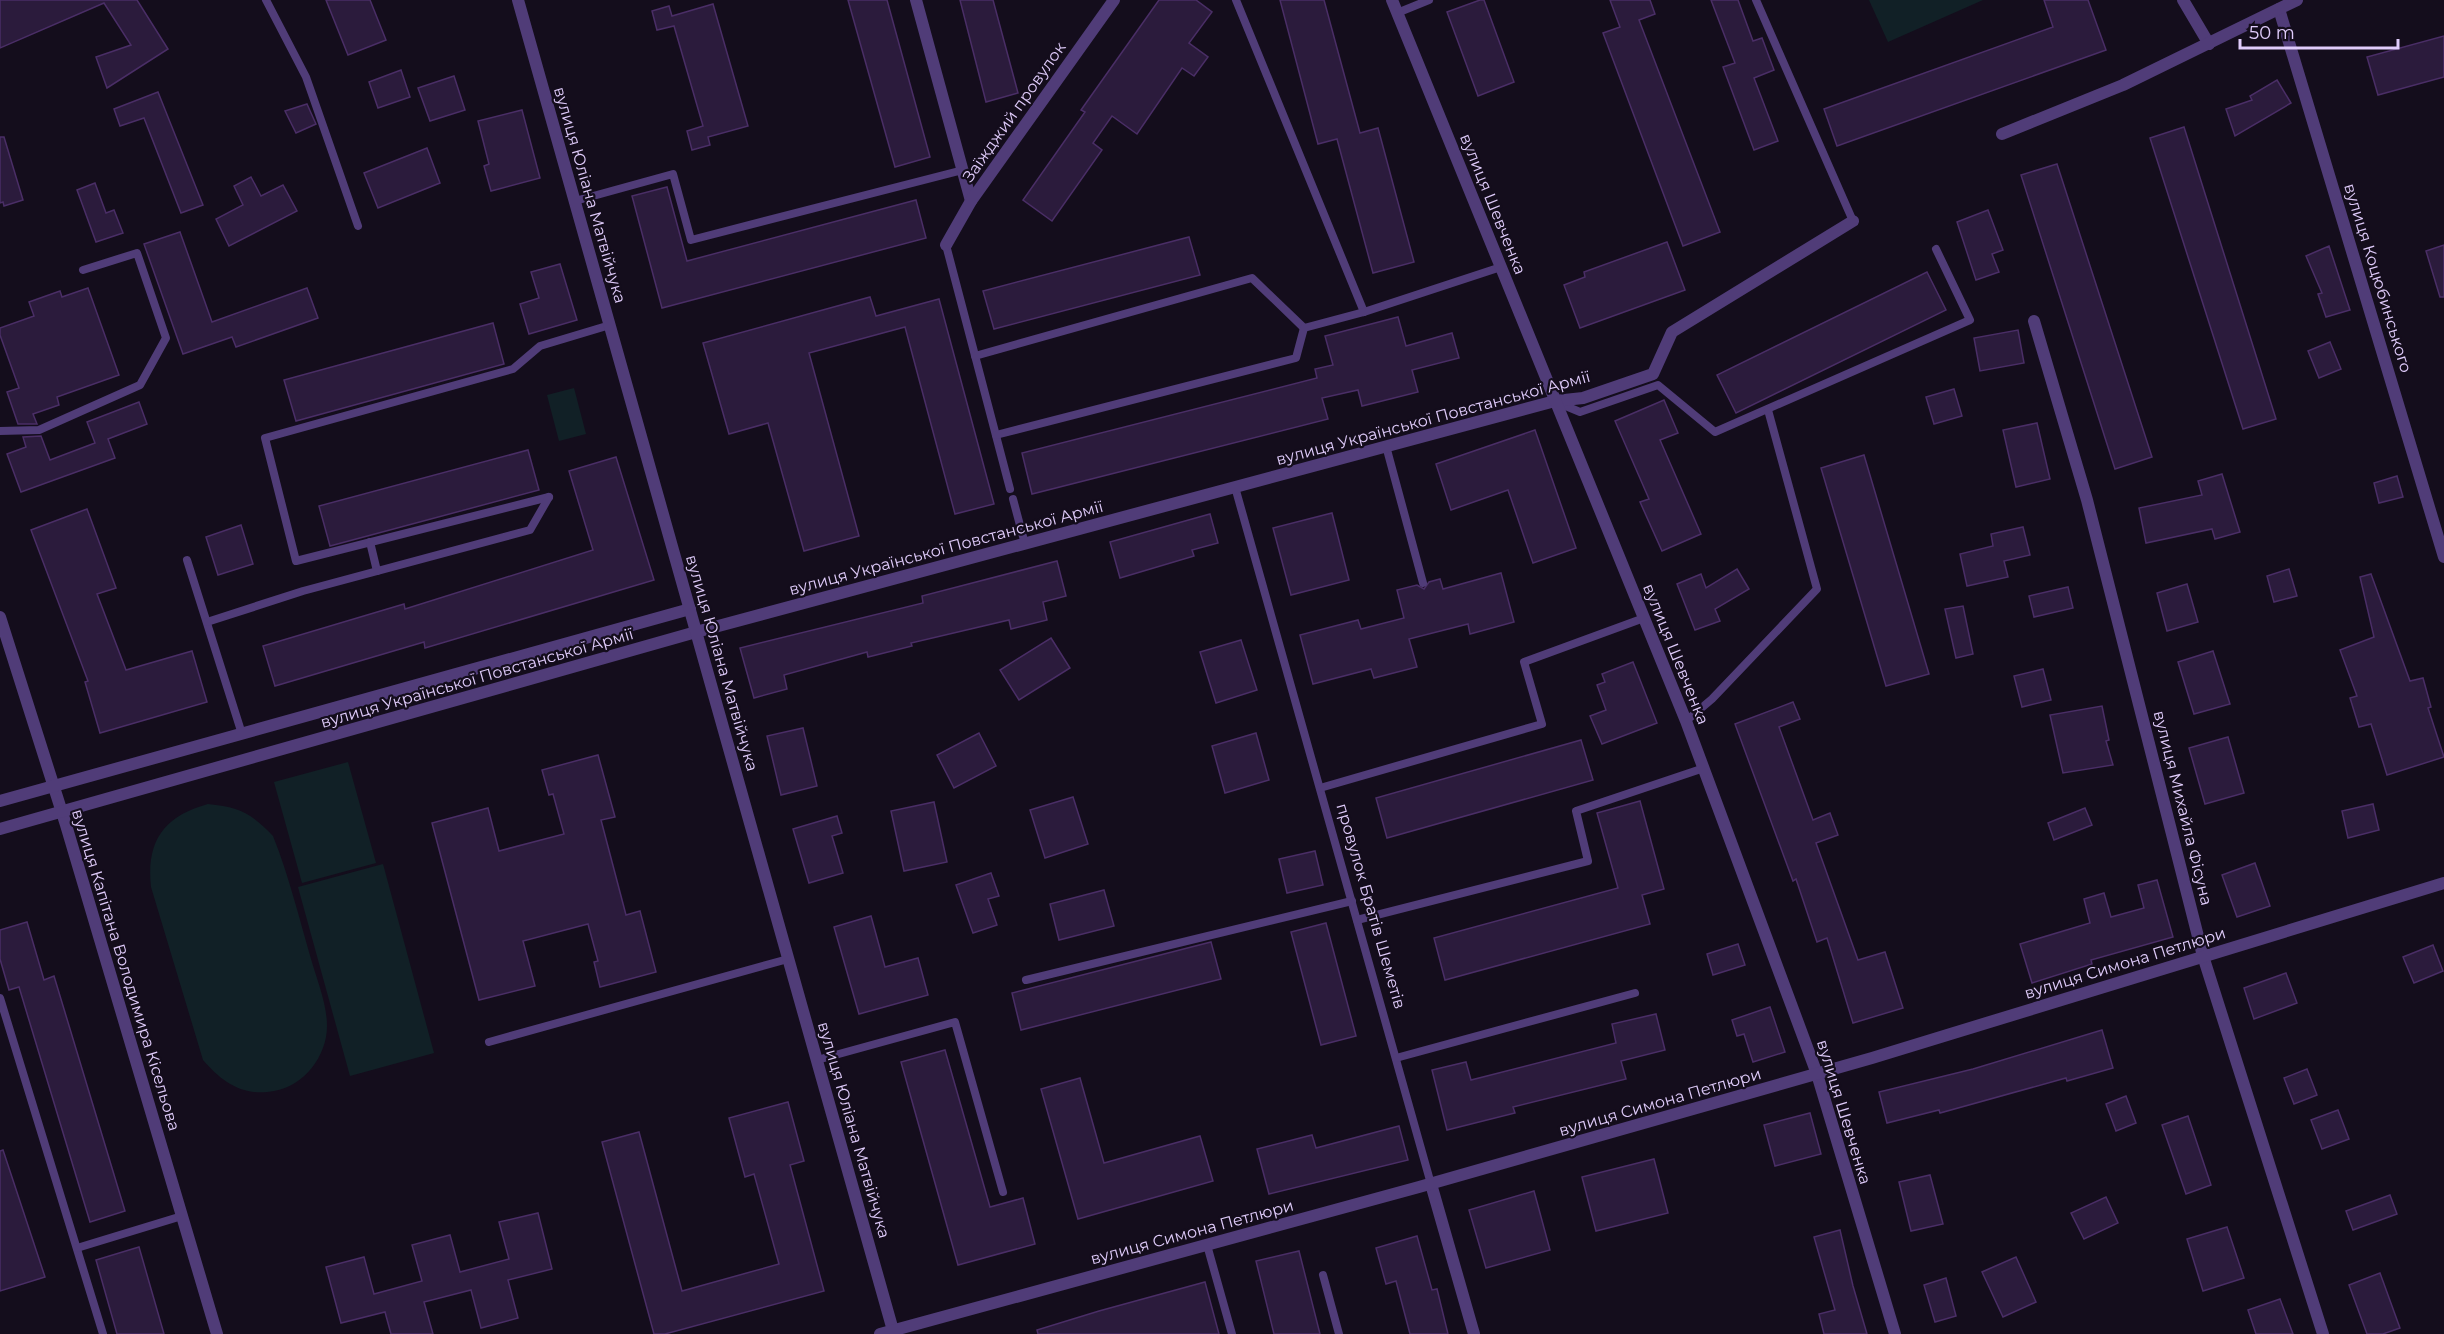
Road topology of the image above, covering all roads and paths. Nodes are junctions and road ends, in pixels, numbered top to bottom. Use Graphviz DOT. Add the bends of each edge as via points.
graph roads {
  1 [pos="266,0"];
  2 [pos="518,0"];
  3 [pos="916,0"];
  4 [pos="1114,0"];
  5 [pos="1236,0"];
  6 [pos="1392,0"];
  7 [pos="1429,0"];
  8 [pos="1756,0"];
  9 [pos="2183,0"];
  10 [pos="2297,0"];
  11 [pos="2279,9"];
  12 [pos="1397,13"];
  13 [pos="2209,44"];
  14 [pos="2002,134"];
  15 [pos="963,170"];
  16 [pos="575,201"];
  17 [pos="971,201"];
  18 [pos="1853,222"];
  19 [pos="358,226"];
  20 [pos="946,245"];
  21 [pos="1936,249"];
  22 [pos="1501,267"];
  23 [pos="82,270"];
  24 [pos="1364,312"];
  25 [pos="2034,321"];
  26 [pos="610,325"];
  27 [pos="1304,328"];
  28 [pos="975,356"];
  29 [pos="1555,401"];
  30 [pos="1768,410"];
  31 [pos="0,431"];
  32 [pos="996,435"];
  33 [pos="1386,446"];
  34 [pos="1235,487"];
  35 [pos="1010,489"];
  36 [pos="1013,499"];
  37 [pos="370,542"];
  38 [pos="1025,544"];
  39 [pos="2444,557"];
  40 [pos="187,560"];
  41 [pos="377,571"];
  42 [pos="1423,583"];
  43 [pos="690,609"];
  44 [pos="0,617"];
  45 [pos="1644,618"];
  46 [pos="207,622"];
  47 [pos="696,632"];
  48 [pos="1686,721"];
  49 [pos="242,734"];
  50 [pos="1704,768"];
  51 [pos="53,786"];
  52 [pos="1320,788"];
  53 [pos="0,801"];
  54 [pos="62,813"];
  55 [pos="0,829"];
  56 [pos="2444,883"];
  57 [pos="1352,901"];
  58 [pos="1357,920"];
  59 [pos="2203,956"];
  60 [pos="788,958"];
  61 [pos="1026,980"];
  62 [pos="1635,993"];
  63 [pos="0,998"];
  64 [pos="489,1042"];
  65 [pos="1396,1058"];
  66 [pos="817,1060"];
  67 [pos="1817,1074"];
  68 [pos="1431,1184"];
  69 [pos="1003,1192"];
  70 [pos="182,1216"];
  71 [pos="1207,1245"];
  72 [pos="77,1248"];
  73 [pos="1323,1275"];
  74 [pos="893,1332"];
  75 [pos="103,1334"];
  76 [pos="217,1334"];
  77 [pos="880,1334"];
  78 [pos="1232,1334"];
  79 [pos="1339,1334"];
  80 [pos="1474,1334"];
  81 [pos="1894,1334"];
  82 [pos="2323,1334"];
  1 -- 19 [label="lane" via="306,77"];
  2 -- 16 [label="street, вулиця Юліана Матвійчука"];
  3 -- 15 [label="street"];
  4 -- 17 [label="street, Заїжджий провулок"];
  5 -- 24 [label="lane"];
  6 -- 12 [label="street, вулиця Шевченка"];
  7 -- 12 [label="lane"];
  8 -- 18 [label="lane"];
  9 -- 13 [label="street"];
  10 -- 11 [label="street"];
  11 -- 13 [label="street"];
  11 -- 39 [label="street, вулиця Коцюбинського"];
  12 -- 22 [label="street, вулиця Шевченка"];
  13 -- 14 [label="street" via="2123,85"];
  15 -- 16 [label="lane" via="692,240 673,174"];
  15 -- 17 [label="street"];
  16 -- 26 [label="street, вулиця Юліана Матвійчука"];
  17 -- 20 [label="street, Заїжджий провулок"];
  18 -- 29 [label="street, вулиця Української Повстанської Армії" via="1672,332 1653,375 1583,398"];
  20 -- 28 [label="lane"];
  21 -- 30 [label="lane" via="1970,320"];
  22 -- 24 [label="lane"];
  22 -- 29 [label="street, вулиця Шевченка"];
  23 -- 31 [label="lane" via="136,253 166,338 140,385 39,430"];
  24 -- 27 [label="lane"];
  25 -- 59 [label="street, вулиця Михайла Фісуна" via="2087,500"];
  26 -- 37 [label="lane" via="540,346 513,369 264,438 296,561"];
  26 -- 43 [label="street, вулиця Юліана Матвійчука"];
  27 -- 28 [label="lane" via="1252,278"];
  27 -- 32 [label="lane" via="1296,358"];
  28 -- 32 [label="lane"];
  29 -- 30 [label="lane" via="1580,412 1658,385 1715,432"];
  29 -- 33 [label="street, вулиця Української Повстанської Армії"];
  29 -- 45 [label="street, вулиця Шевченка"];
  30 -- 48 [label="lane" via="1816,589 1712,699"];
  32 -- 35 [label="lane"];
  33 -- 34 [label="street, вулиця Української Повстанської Армії"];
  33 -- 42 [label="lane"];
  34 -- 38 [label="street, вулиця Української Повстанської Армії"];
  34 -- 52 [label="lane, провулок Братів Шеметів"];
  36 -- 38 [label="lane"];
  37 -- 41 [label="lane"];
  37 -- 41 [label="lane" via="549,497 530,531"];
  38 -- 47 [label="street, вулиця Української Повстанської Армії"];
  40 -- 46 [label="lane"];
  41 -- 46 [label="lane"];
  43 -- 47 [label="street, вулиця Юліана Матвійчука"];
  43 -- 49 [label="street, вулиця Української Повстанської Армії"];
  44 -- 51 [label="street, вулиця Капітана Володимира Кісельова"];
  45 -- 48 [label="street, вулиця Шевченка"];
  45 -- 52 [label="lane" via="1524,662 1542,724"];
  46 -- 49 [label="lane"];
  47 -- 54 [label="street, вулиця Української Повстанської Армії"];
  47 -- 60 [label="street, вулиця Юліана Матвійчука"];
  48 -- 50 [label="street, вулиця Шевченка"];
  49 -- 51 [label="street, вулиця Української Повстанської Армії"];
  50 -- 58 [label="lane" via="1576,811 1588,861"];
  50 -- 67 [label="street, вулиця Шевченка"];
  51 -- 53 [label="street, вулиця Української Повстанської Армії"];
  51 -- 54 [label="street, вулиця Капітана Володимира Кісельова"];
  52 -- 57 [label="lane, провулок Братів Шеметів"];
  54 -- 55 [label="street, вулиця Української Повстанської Армії"];
  54 -- 70 [label="street, вулиця Капітана Володимира Кісельова"];
  56 -- 59 [label="street, вулиця Симона Петлюри"];
  57 -- 58 [label="lane, провулок Братів Шеметів"];
  57 -- 61 [label="lane"];
  58 -- 65 [label="lane, провулок Братів Шеметів"];
  59 -- 67 [label="street, вулиця Симона Петлюри"];
  59 -- 82 [label="street, вулиця Михайла Фісуна"];
  60 -- 64 [label="lane"];
  60 -- 66 [label="street, вулиця Юліана Матвійчука"];
  62 -- 65 [label="lane"];
  63 -- 72 [label="lane"];
  65 -- 68 [label="lane, провулок Братів Шеметів"];
  66 -- 69 [label="lane" via="955,1022"];
  66 -- 74 [label="street, вулиця Юліана Матвійчука"];
  67 -- 68 [label="street, вулиця Симона Петлюри"];
  67 -- 81 [label="street, вулиця Шевченка"];
  68 -- 71 [label="street, вулиця Симона Петлюри"];
  68 -- 80 [label="street, провулок Братів Шеметів"];
  70 -- 72 [label="lane"];
  70 -- 76 [label="street, вулиця Капітана Володимира Кісельова"];
  71 -- 74 [label="street, вулиця Симона Петлюри"];
  71 -- 78 [label="lane"];
  72 -- 75 [label="lane"];
  73 -- 79 [label="lane"];
  74 -- 77 [label="street, вулиця Симона Петлюри"];
}
